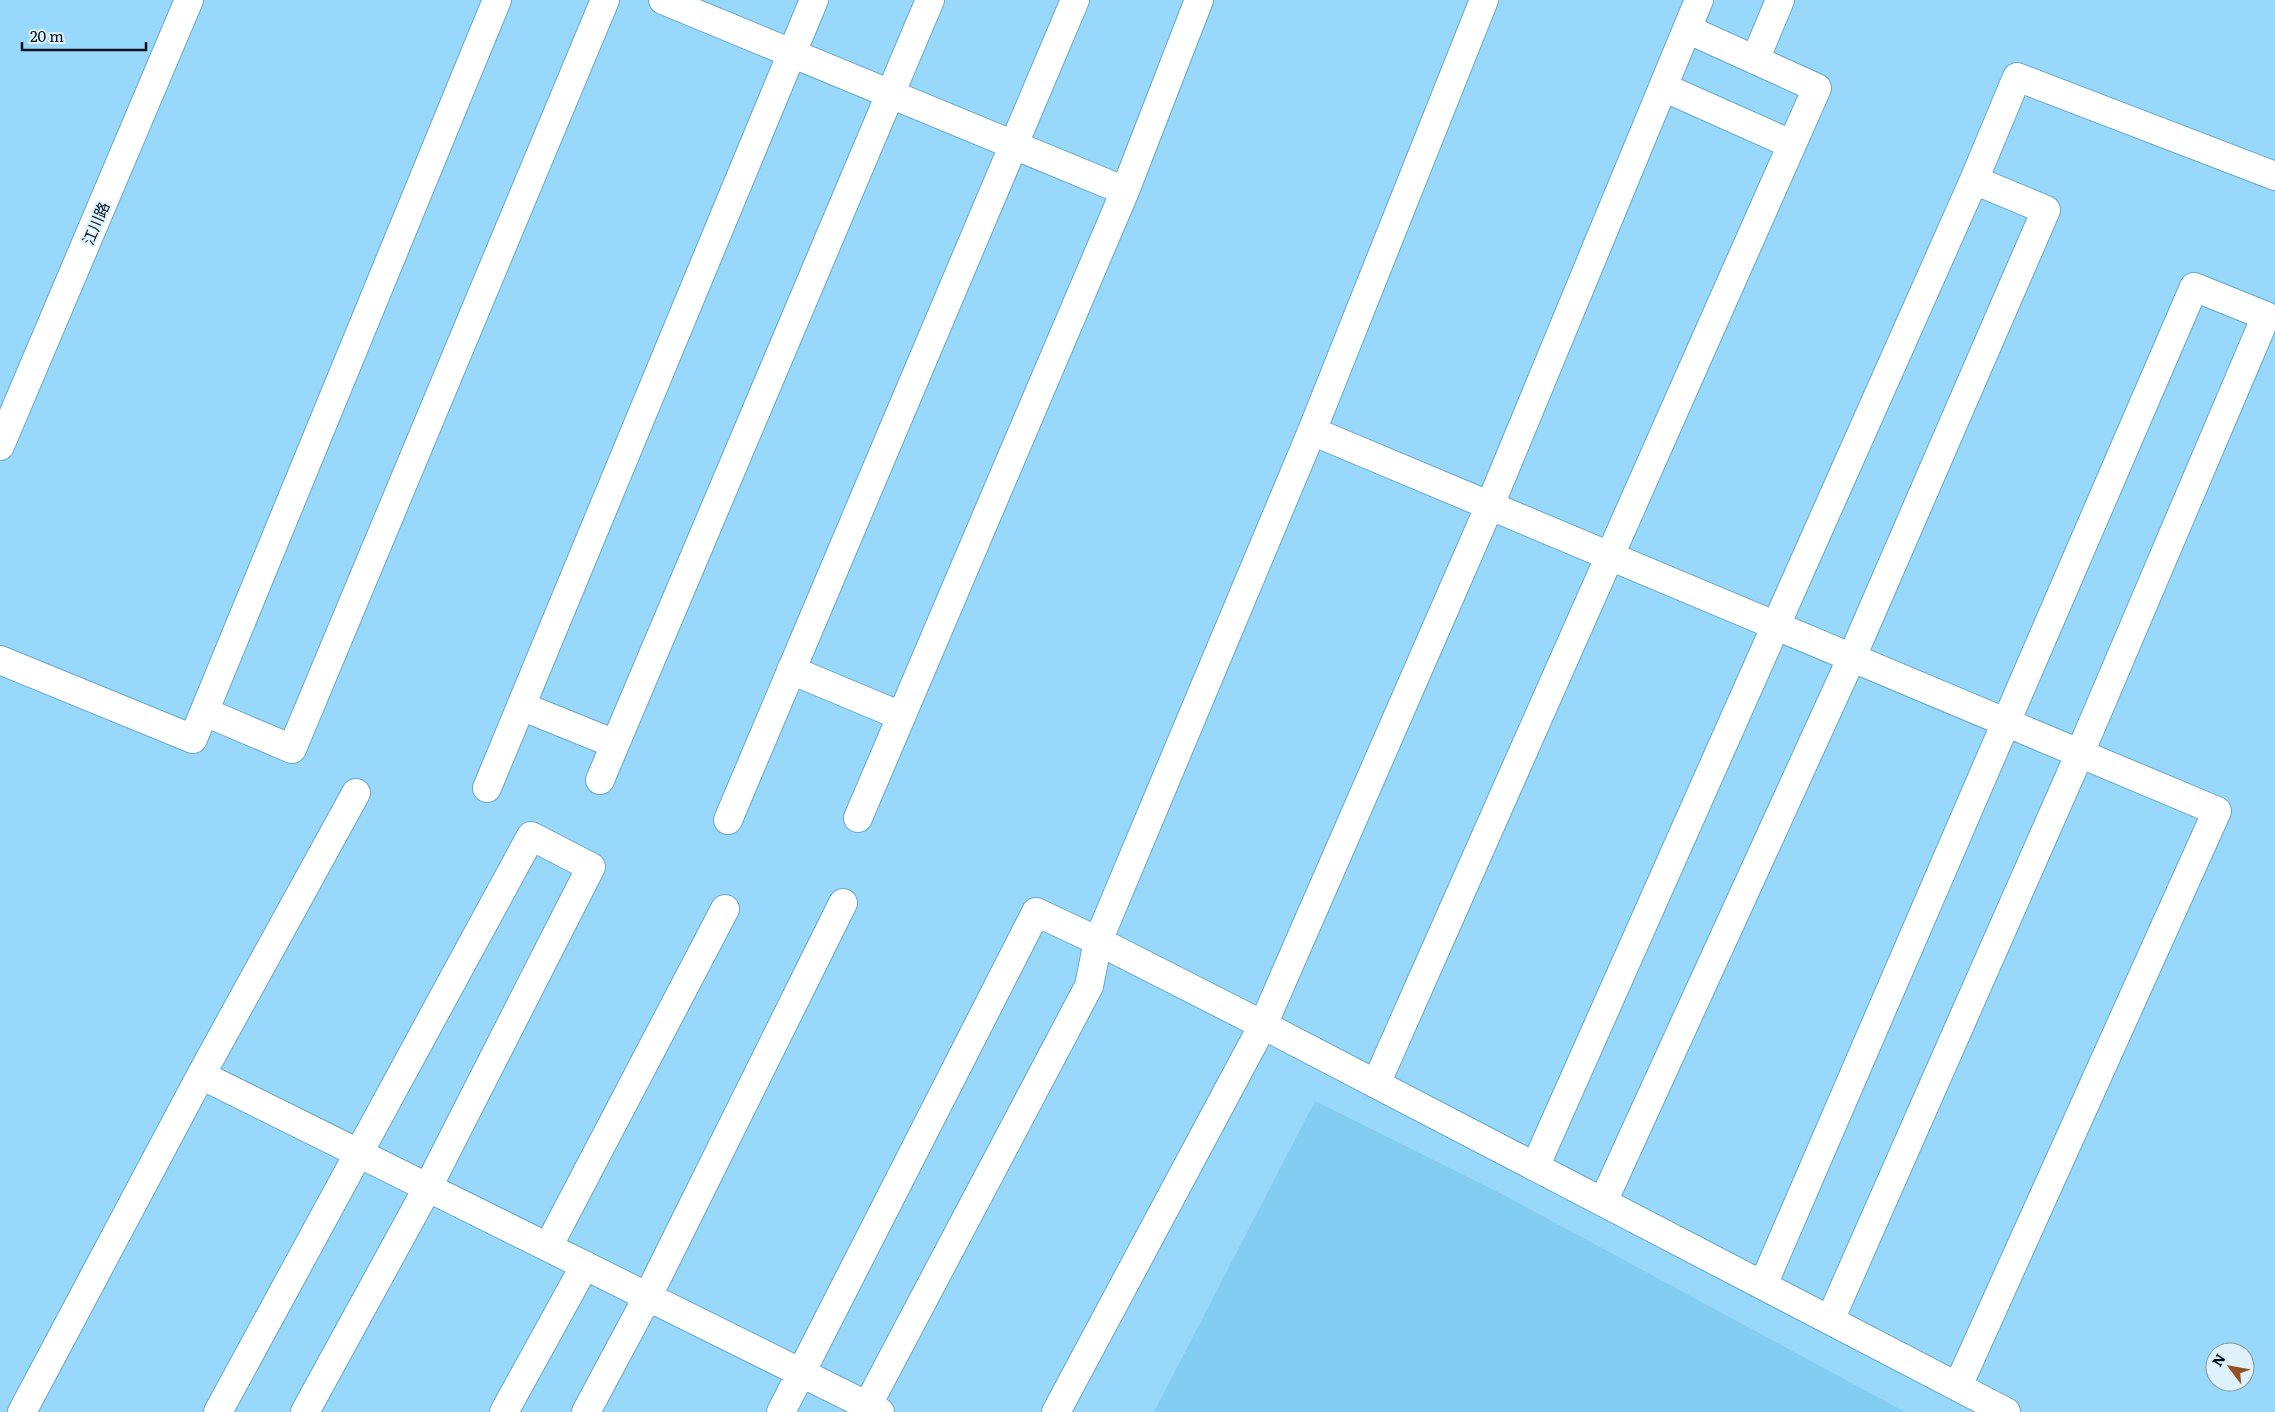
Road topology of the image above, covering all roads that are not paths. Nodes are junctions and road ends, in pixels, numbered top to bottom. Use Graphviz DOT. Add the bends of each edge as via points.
graph roads {
  1 [pos="189,0"];
  2 [pos="497,0"];
  3 [pos="605,0"];
  4 [pos="663,0"];
  5 [pos="814,0"];
  6 [pos="930,0"];
  7 [pos="1075,0"];
  8 [pos="1199,0"];
  9 [pos="1484,0"];
  10 [pos="1699,0"];
  11 [pos="1780,0"];
  12 [pos="1687,29"];
  13 [pos="791,53"];
  14 [pos="1754,60"];
  15 [pos="1663,86"];
  16 [pos="892,94"];
  17 [pos="1791,144"];
  18 [pos="1014,145"];
  19 [pos="2275,176"];
  20 [pos="1974,180"];
  21 [pos="1126,190"];
  22 [pos="1312,430"];
  23 [pos="0,446"];
  24 [pos="1490,505"];
  25 [pos="1611,556"];
  26 [pos="1776,625"];
  27 [pos="1852,657"];
  28 [pos="0,660"];
  29 [pos="791,670"];
  30 [pos="522,706"];
  31 [pos="205,712"];
  32 [pos="901,716"];
  33 [pos="2006,722"];
  34 [pos="616,744"];
  35 [pos="2080,753"];
  36 [pos="600,780"];
  37 [pos="487,788"];
  38 [pos="356,792"];
  39 [pos="858,818"];
  40 [pos="728,820"];
  41 [pos="843,903"];
  42 [pos="725,909"];
  43 [pos="1098,941"];
  44 [pos="1263,1025"];
  45 [pos="201,1075"];
  46 [pos="1376,1084"];
  47 [pos="358,1152"];
  48 [pos="1536,1167"];
  49 [pos="428,1187"];
  50 [pos="1603,1202"];
  51 [pos="548,1247"];
  52 [pos="585,1265"];
  53 [pos="1763,1285"];
  54 [pos="648,1296"];
  55 [pos="1830,1320"];
  56 [pos="802,1373"];
  57 [pos="1958,1386"];
  58 [pos="870,1410"];
  59 [pos="22,1412"];
  60 [pos="218,1412"];
  61 [pos="305,1412"];
  62 [pos="504,1412"];
  63 [pos="586,1412"];
  64 [pos="781,1412"];
  65 [pos="1056,1412"];
  66 [pos="2006,1412"];
  1 -- 23 [label="street, 江川路"];
  2 -- 31 [label="street"];
  3 -- 31 [label="street" via="292,749"];
  4 -- 13 [label="street"];
  5 -- 13 [label="street"];
  6 -- 16 [label="street"];
  7 -- 18 [label="street"];
  8 -- 21 [label="street"];
  9 -- 22 [label="street"];
  10 -- 12 [label="street"];
  11 -- 14 [label="street"];
  12 -- 14 [label="street"];
  12 -- 15 [label="street"];
  13 -- 16 [label="street"];
  13 -- 30 [label="street"];
  14 -- 17 [label="street" via="1817,88"];
  15 -- 17 [label="street"];
  15 -- 24 [label="street"];
  16 -- 18 [label="street"];
  16 -- 34 [label="street"];
  17 -- 25 [label="street"];
  18 -- 21 [label="street"];
  18 -- 29 [label="street"];
  19 -- 20 [label="street" via="2017,77"];
  20 -- 26 [label="street"];
  20 -- 27 [label="street" via="2046,210"];
  21 -- 32 [label="street"];
  22 -- 24 [label="street"];
  22 -- 43 [label="street"];
  24 -- 25 [label="street"];
  24 -- 44 [label="street"];
  25 -- 26 [label="street"];
  25 -- 46 [label="street"];
  26 -- 27 [label="street"];
  26 -- 48 [label="street"];
  27 -- 33 [label="street"];
  27 -- 50 [label="street"];
  28 -- 31 [label="street" via="193,739"];
  29 -- 32 [label="street"];
  29 -- 40 [label="street"];
  30 -- 34 [label="street"];
  30 -- 37 [label="street"];
  32 -- 39 [label="street"];
  33 -- 35 [label="street"];
  33 -- 35 [label="street" via="2194,287 2266,316"];
  33 -- 53 [label="street"];
  34 -- 36 [label="street"];
  35 -- 55 [label="street"];
  35 -- 57 [label="street" via="2217,811"];
  38 -- 45 [label="street"];
  41 -- 54 [label="street"];
  42 -- 51 [label="street"];
  43 -- 44 [label="street"];
  43 -- 56 [label="street" via="1036,912"];
  43 -- 58 [label="street" via="1089,986"];
  44 -- 46 [label="street"];
  44 -- 65 [label="street"];
  45 -- 47 [label="street"];
  45 -- 59 [label="street"];
  46 -- 48 [label="street"];
  47 -- 49 [label="street"];
  47 -- 49 [label="street" via="531,836 591,867"];
  47 -- 60 [label="street"];
  48 -- 50 [label="street"];
  49 -- 51 [label="street"];
  49 -- 61 [label="street"];
  50 -- 53 [label="street"];
  51 -- 52 [label="street"];
  52 -- 54 [label="street"];
  52 -- 62 [label="street"];
  53 -- 55 [label="street"];
  54 -- 56 [label="street"];
  54 -- 63 [label="street"];
  55 -- 57 [label="street"];
  56 -- 58 [label="street"];
  56 -- 64 [label="street"];
  57 -- 66 [label="street"];
}
